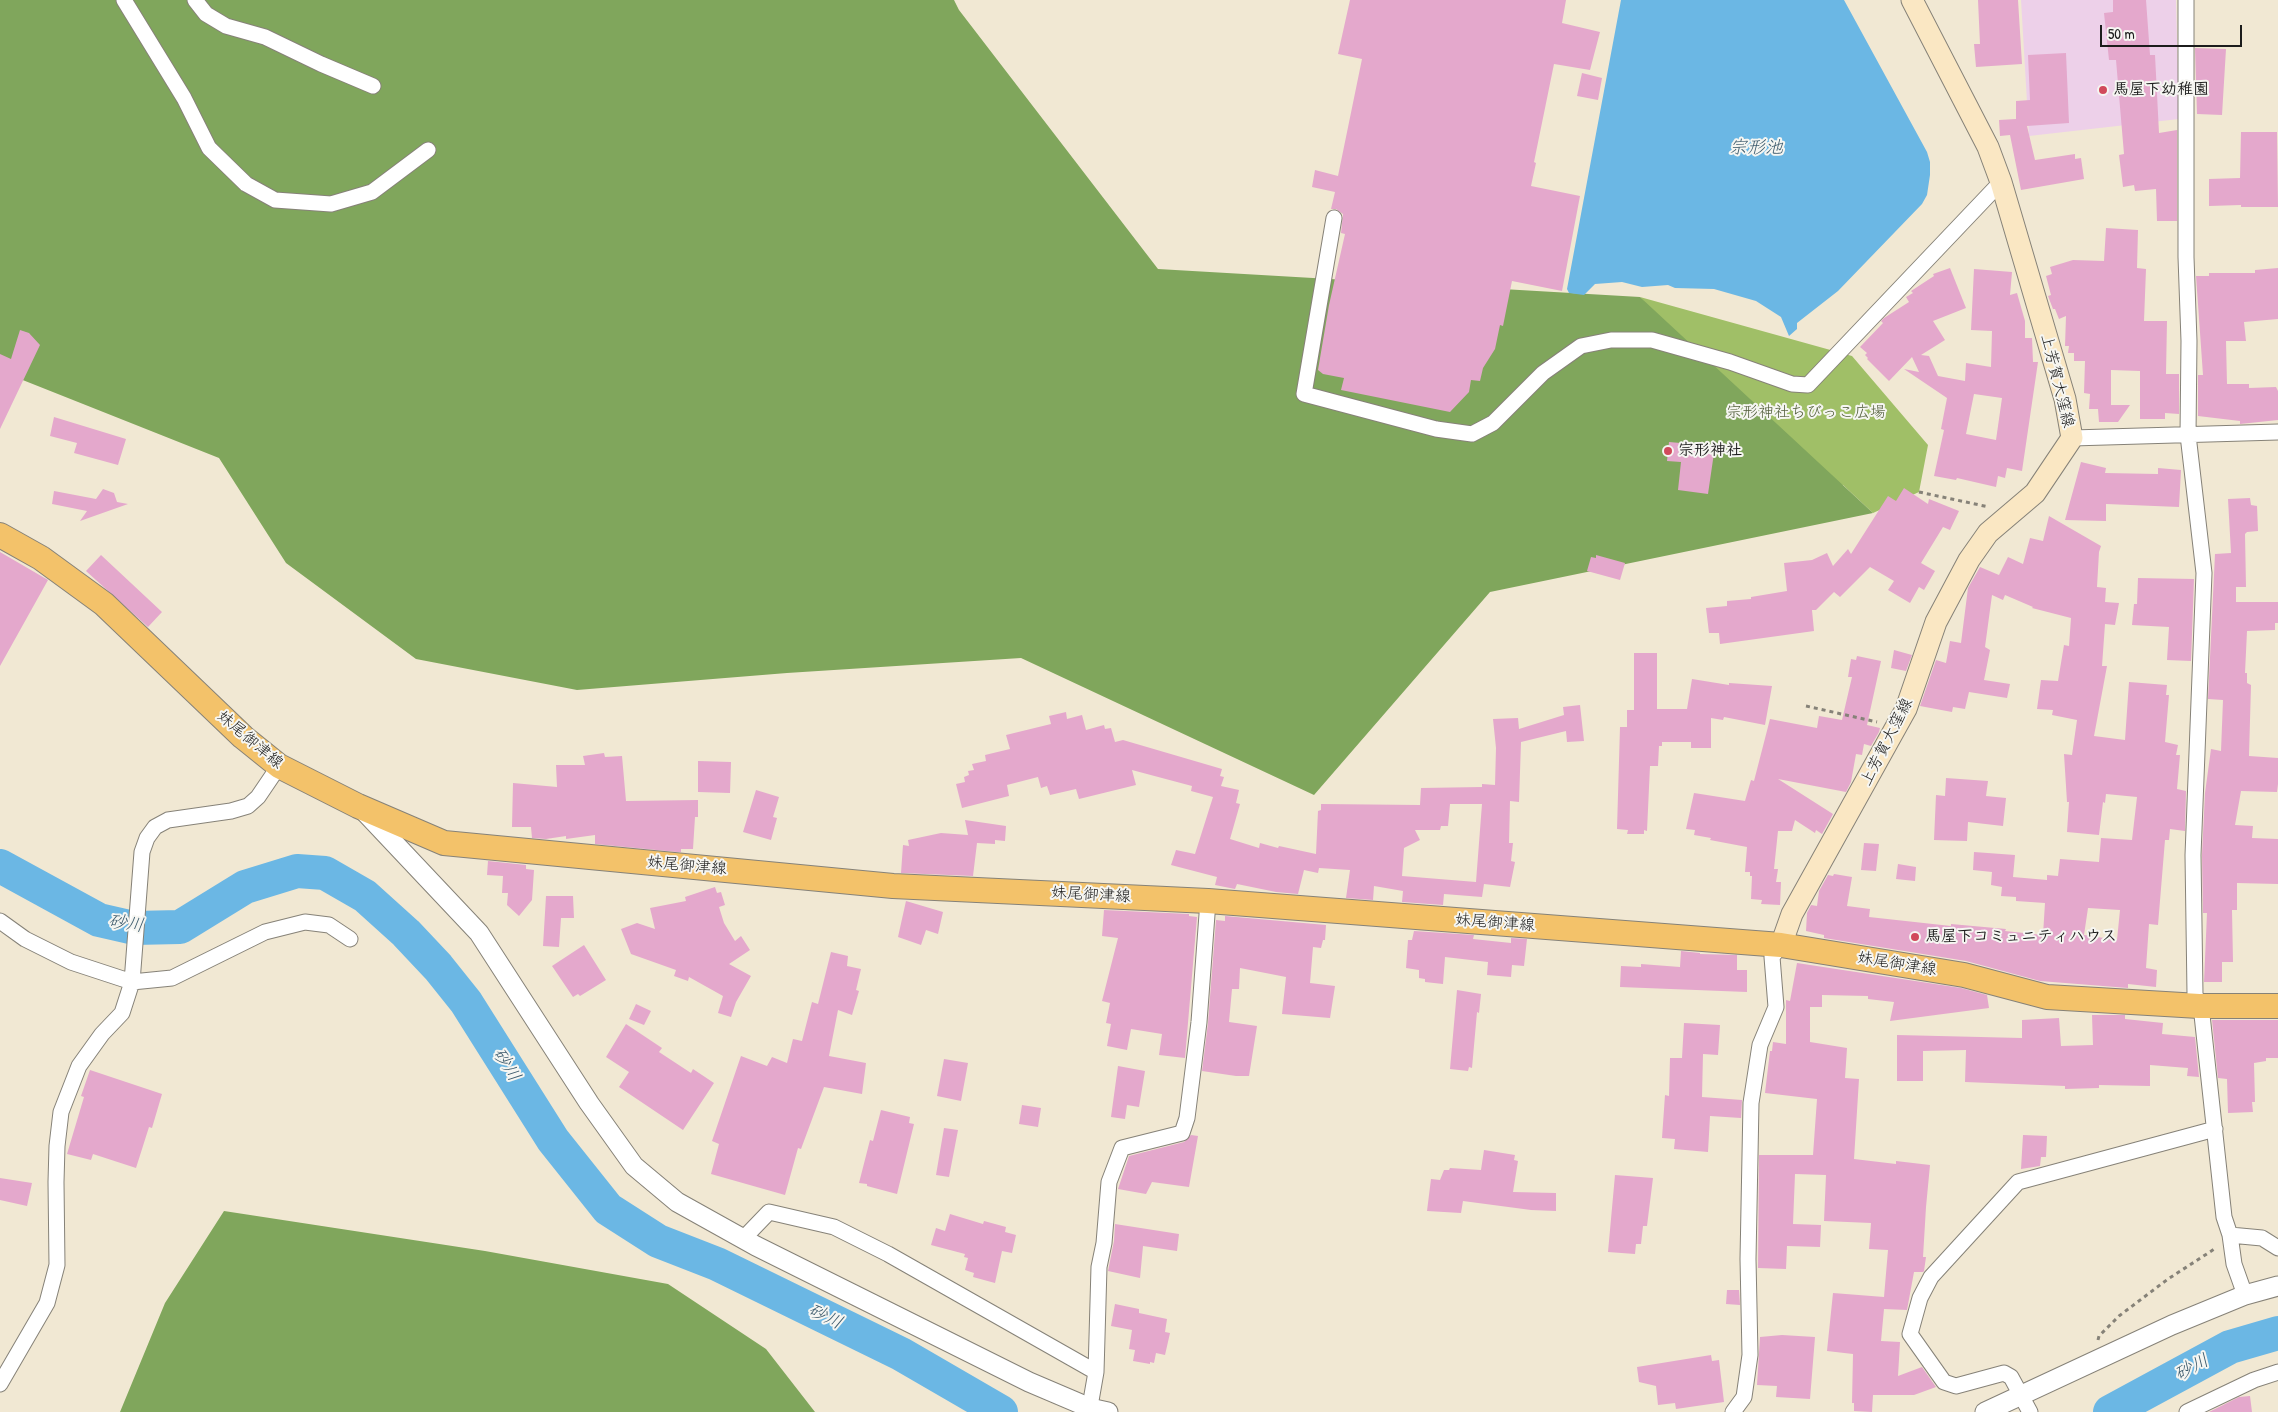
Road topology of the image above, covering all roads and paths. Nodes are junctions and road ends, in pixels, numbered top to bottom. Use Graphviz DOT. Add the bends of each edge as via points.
graph roads {
  1 [pos="124,0"];
  2 [pos="195,0"];
  3 [pos="1912,0"];
  4 [pos="2186,0"];
  5 [pos="373,86"];
  6 [pos="428,150"];
  7 [pos="2002,182"];
  8 [pos="1334,218"];
  9 [pos="2278,432"];
  10 [pos="2188,435"];
  11 [pos="2072,438"];
  12 [pos="1919,492"];
  13 [pos="2012,512"];
  14 [pos="0,535"];
  15 [pos="1806,706"];
  16 [pos="1897,727"];
  17 [pos="279,766"];
  18 [pos="358,806"];
  19 [pos="1208,901"];
  20 [pos="0,921"];
  21 [pos="350,939"];
  22 [pos="1781,945"];
  23 [pos="132,976"];
  24 [pos="2198,1006"];
  25 [pos="2278,1006"];
  26 [pos="2215,1129"];
  27 [pos="2230,1234"];
  28 [pos="743,1239"];
  29 [pos="2278,1248"];
  30 [pos="2278,1286"];
  31 [pos="2245,1295"];
  32 [pos="2101,1359"];
  33 [pos="1096,1372"];
  34 [pos="2278,1372"];
  35 [pos="0,1384"];
  36 [pos="2027,1407"];
  37 [pos="1096,1411"];
  38 [pos="1733,1412"];
  39 [pos="1985,1412"];
  40 [pos="2187,1412"];
  1 -- 6 [label="street" via="184,98 209,148 246,184 276,200 331,204 372,192"];
  2 -- 5 [label="street" via="206,14 226,26 265,37"];
  3 -- 7 [label="main road, 上芳賀大窪線" via="1988,147"];
  4 -- 10 [label="street"];
  7 -- 8 [label="street" via="1808,384 1792,384 1652,340 1611,340 1581,346 1543,373 1493,423 1472,434 1436,429 1304,394"];
  7 -- 11 [label="main road, 上芳賀大窪線" via="2065,399"];
  9 -- 10 [label="street"];
  10 -- 11 [label="street"];
  10 -- 24 [label="street" via="2204,573 2192,855 2195,994"];
  11 -- 13 [label="main road, 上芳賀大窪線" via="2035,493"];
  12 -- 13 [label="path"];
  13 -- 16 [label="main road, 上芳賀大窪線" via="1988,533 1948,599 1936,622"];
  14 -- 17 [label="main road, 妹尾御津線" via="41,558 104,604 242,737"];
  15 -- 16 [label="path"];
  16 -- 22 [label="main road, 上芳賀大窪線" via="1792,914"];
  17 -- 18 [label="main road, 妹尾御津線"];
  17 -- 23 [label="street" via="248,806 168,820 155,827 147,838 142,852"];
  18 -- 19 [label="main road, 妹尾御津線" via="444,843 893,886"];
  18 -- 28 [label="street" via="479,933 589,1103 634,1166 677,1202"];
  19 -- 22 [label="main road, 妹尾御津線"];
  19 -- 33 [label="street" via="1199,1022 1187,1118 1182,1134 1122,1148 1108,1182 1099,1267"];
  20 -- 23 [label="street" via="25,939 71,962"];
  21 -- 23 [label="street" via="330,925 304,922 265,932 172,978"];
  22 -- 24 [label="main road, 妹尾御津線" via="1964,975 2047,997"];
  22 -- 38 [label="street" via="1772,957 1776,1007 1760,1046 1751,1102 1750,1355 1744,1397"];
  23 -- 35 [label="street" via="122,1013 78,1066 61,1112 56,1182 57,1265 47,1303"];
  24 -- 25 [label="main road, 妹尾御津線"];
  24 -- 26 [label="street" via="2202,1015"];
  26 -- 27 [label="street" via="2224,1217"];
  26 -- 36 [label="street" via="2018,1182 1931,1277 1920,1298 1910,1334 1944,1382 1956,1386 2004,1373 2011,1377"];
  27 -- 29 [label="street" via="2262,1238"];
  27 -- 31 [label="street" via="2234,1264"];
  27 -- 32 [label="path" via="2213,1251 2168,1279 2119,1316 2099,1336 2096,1346"];
  28 -- 33 [label="street" via="769,1212 834,1227 888,1254"];
  28 -- 37 [label="street" via="1029,1382"];
  30 -- 31 [label="street"];
  31 -- 32 [label="street"];
  32 -- 36 [label="street"];
  33 -- 37 [label="street"];
  34 -- 40 [label="street"];
  36 -- 39 [label="street"];
}
